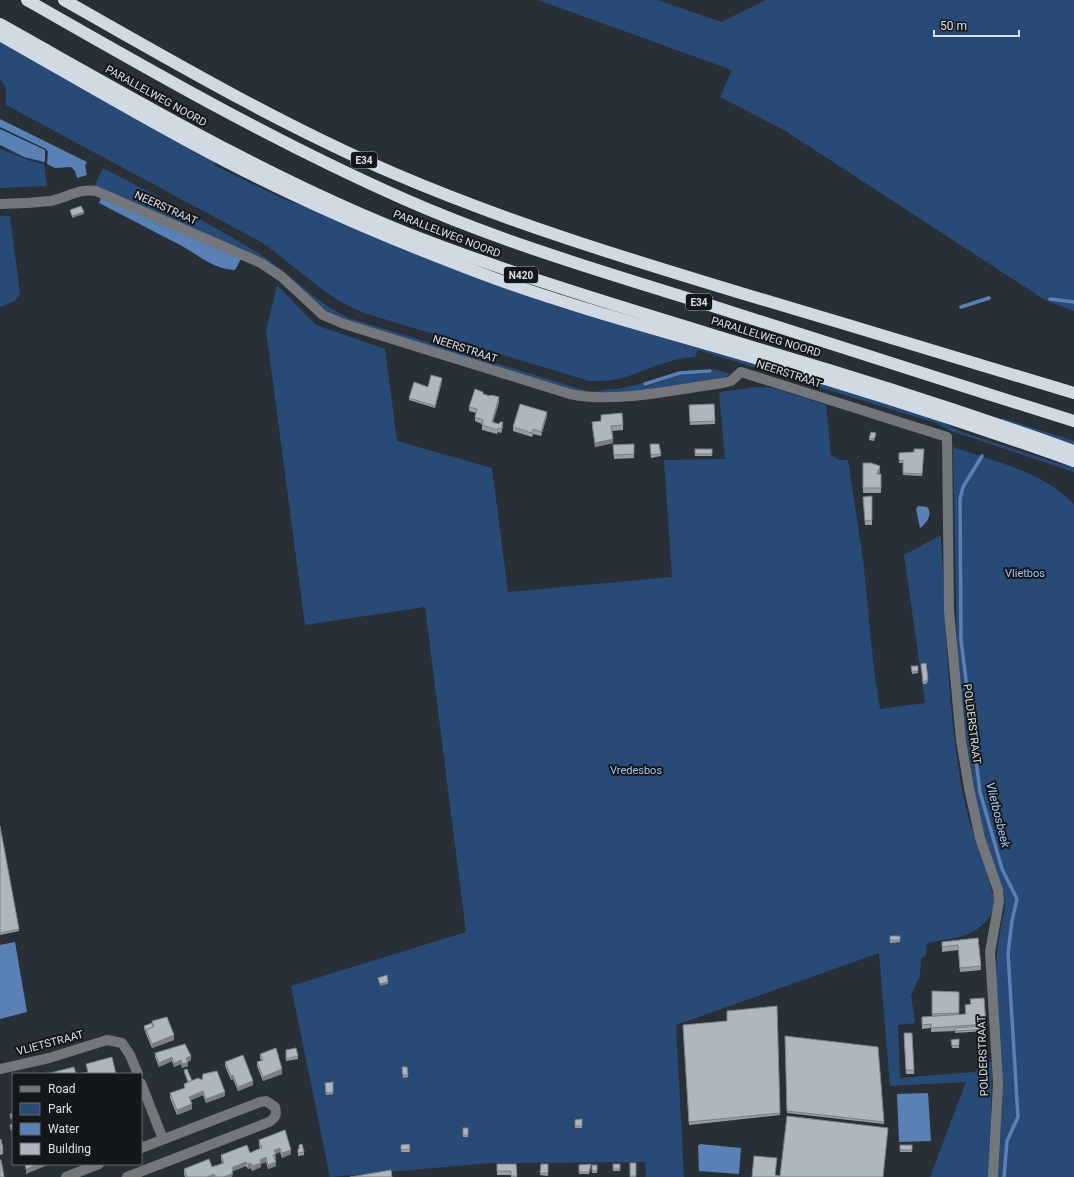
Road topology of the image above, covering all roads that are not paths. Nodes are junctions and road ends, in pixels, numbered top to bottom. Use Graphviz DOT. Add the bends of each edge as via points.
graph roads {
  1 [pos="27,0"];
  2 [pos="64,0"];
  3 [pos="0,24"];
  4 [pos="0,35"];
  5 [pos="0,204"];
  6 [pos="1074,393"];
  7 [pos="1074,421"];
  8 [pos="947,437"];
  9 [pos="1074,450"];
  10 [pos="1074,461"];
  11 [pos="0,1069"];
  12 [pos="138,1073"];
  13 [pos="142,1086"];
  14 [pos="163,1139"];
  15 [pos="142,1148"];
  16 [pos="96,1165"];
  17 [pos="66,1177"];
  18 [pos="127,1177"];
  19 [pos="993,1177"];
  1 -- 7 [label="highway, E34" via="203,100 298,150 407,200 502,237 608,273"];
  2 -- 6 [label="highway, E34" via="209,83 276,118 348,153 457,199 648,264"];
  3 -- 9 [label="highway, PARALLELWEG NOORD / N420" via="249,161 333,202 408,234 596,300 773,353"];
  4 -- 10 [label="highway, PARALLELWEG NOORD / N420" via="247,171 327,210 419,249 497,279 588,309 794,370"];
  5 -- 8 [label="street, NEERSTRAAT" via="23,204 52,200 88,190 96,191 261,263 282,277 323,315 344,324 570,394 588,398 613,397 693,387 730,381 741,372"];
  8 -- 19 [label="street, POLDERSTRAAT" via="950,611 961,740 980,838 1000,902 990,952 998,1083"];
  11 -- 12 [label="street, VLIETSTRAAT" via="107,1040 122,1044"];
  13 -- 14 [label="street"];
  14 -- 15 [label="street"];
  14 -- 18 [label="street" via="260,1102 266,1101 275,1107 277,1113 270,1122"];
  16 -- 17 [label="street"];
}
